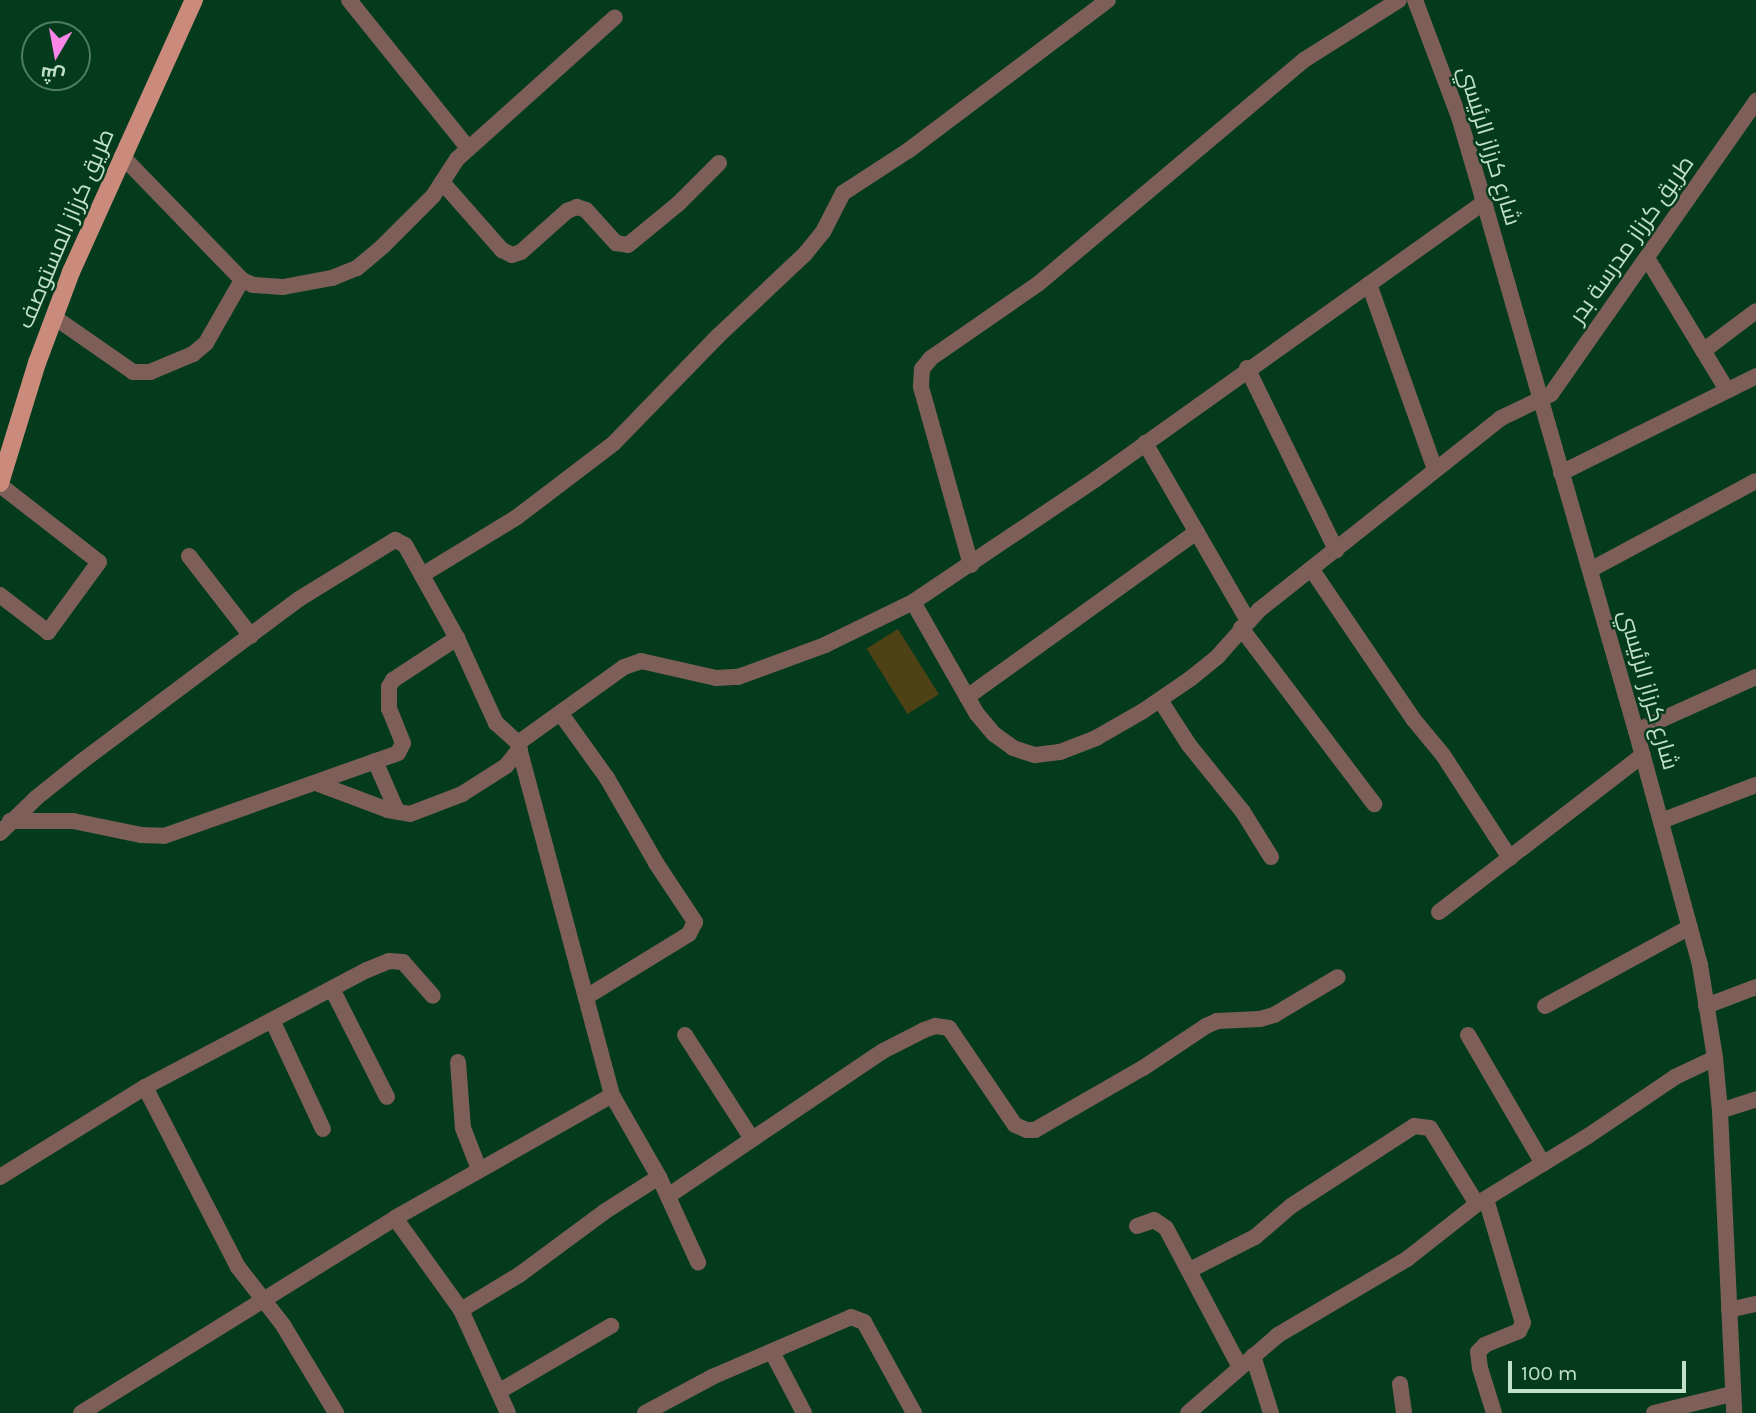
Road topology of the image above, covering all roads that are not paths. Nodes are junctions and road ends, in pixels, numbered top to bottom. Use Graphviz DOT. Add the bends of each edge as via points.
graph roads {
  1 [pos="194,0"];
  2 [pos="349,0"];
  3 [pos="1108,0"];
  4 [pos="1399,0"];
  5 [pos="1415,0"];
  6 [pos="615,17"];
  7 [pos="1756,101"];
  8 [pos="468,148"];
  9 [pos="122,156"];
  10 [pos="719,163"];
  11 [pos="442,182"];
  12 [pos="1484,202"];
  13 [pos="1647,258"];
  14 [pos="242,280"];
  15 [pos="1369,284"];
  16 [pos="1756,312"];
  17 [pos="54,317"];
  18 [pos="1703,351"];
  19 [pos="1247,368"];
  20 [pos="1756,376"];
  21 [pos="1727,390"];
  22 [pos="1541,399"];
  23 [pos="1145,443"];
  24 [pos="1435,470"];
  25 [pos="1561,473"];
  26 [pos="1756,481"];
  27 [pos="0,484"];
  28 [pos="1197,532"];
  29 [pos="1336,550"];
  30 [pos="189,556"];
  31 [pos="971,565"];
  32 [pos="1312,570"];
  33 [pos="1590,570"];
  34 [pos="422,575"];
  35 [pos="0,595"];
  36 [pos="913,602"];
  37 [pos="1244,625"];
  38 [pos="251,636"];
  39 [pos="457,638"];
  40 [pos="1756,677"];
  41 [pos="967,697"];
  42 [pos="1160,700"];
  43 [pos="561,714"];
  44 [pos="1636,731"];
  45 [pos="519,746"];
  46 [pos="1643,755"];
  47 [pos="375,761"];
  48 [pos="316,783"];
  49 [pos="1756,785"];
  50 [pos="1374,804"];
  51 [pos="397,811"];
  52 [pos="1661,821"];
  53 [pos="5,827"];
  54 [pos="1271,856"];
  55 [pos="1510,858"];
  56 [pos="1439,912"];
  57 [pos="1690,927"];
  58 [pos="1338,977"];
  59 [pos="1756,987"];
  60 [pos="332,989"];
  61 [pos="433,996"];
  62 [pos="586,997"];
  63 [pos="1545,1006"];
  64 [pos="1706,1006"];
  65 [pos="272,1022"];
  66 [pos="685,1035"];
  67 [pos="1468,1035"];
  68 [pos="1716,1058"];
  69 [pos="458,1062"];
  70 [pos="145,1087"];
  71 [pos="612,1095"];
  72 [pos="387,1097"];
  73 [pos="1756,1099"];
  74 [pos="1720,1111"];
  75 [pos="323,1129"];
  76 [pos="752,1139"];
  77 [pos="1543,1164"];
  78 [pos="479,1169"];
  79 [pos="0,1177"];
  80 [pos="659,1177"];
  81 [pos="668,1196"];
  82 [pos="1481,1202"];
  83 [pos="395,1217"];
  84 [pos="1138,1226"];
  85 [pos="698,1262"];
  86 [pos="1190,1269"];
  87 [pos="264,1302"];
  88 [pos="1756,1304"];
  89 [pos="461,1310"];
  90 [pos="1729,1310"];
  91 [pos="611,1326"];
  92 [pos="772,1352"];
  93 [pos="1247,1361"];
  94 [pos="1400,1384"];
  95 [pos="500,1391"];
  96 [pos="1732,1394"];
  97 [pos="81,1413"];
  98 [pos="336,1413"];
  99 [pos="508,1413"];
  100 [pos="645,1413"];
  101 [pos="804,1413"];
  102 [pos="914,1413"];
  103 [pos="1188,1413"];
  104 [pos="1271,1413"];
  105 [pos="1404,1413"];
  106 [pos="1494,1413"];
  107 [pos="1654,1413"];
  108 [pos="1734,1413"];
  1 -- 9 [label="main road, طريق كرزاز المستوصف"];
  2 -- 8 [label="street"];
  3 -- 34 [label="street" via="909,150 843,193 823,232 805,254 614,443 517,517"];
  4 -- 31 [label="street" via="1285,74 1038,284 931,358 922,369 921,387"];
  5 -- 12 [label="street, شارع كرزاز الرئيسي" via="1459,117"];
  6 -- 8 [label="street"];
  7 -- 13 [label="street, طريق كرزاز مدرسة بدر"];
  8 -- 11 [label="street"];
  9 -- 14 [label="street"];
  9 -- 17 [label="main road, طريق كرزاز المستوصف"];
  10 -- 11 [label="street" via="628,244 616,243 577,206 512,255 502,250"];
  11 -- 14 [label="street" via="357,268 302,285 266,286"];
  12 -- 15 [label="street"];
  12 -- 22 [label="street, شارع كرزاز الرئيسي"];
  13 -- 18 [label="street"];
  13 -- 22 [label="street, طريق كرزاز مدرسة بدر" via="1561,383"];
  14 -- 17 [label="street" via="206,343 193,354 150,372 133,372"];
  15 -- 19 [label="street"];
  15 -- 24 [label="street"];
  16 -- 18 [label="street"];
  17 -- 27 [label="main road, طريق كرزاز المستوصف"];
  18 -- 21 [label="street"];
  19 -- 23 [label="street"];
  19 -- 29 [label="street"];
  20 -- 21 [label="street"];
  21 -- 25 [label="street"];
  22 -- 24 [label="street, طريق كرزاز مدرسة بدر" via="1501,418"];
  22 -- 25 [label="street, شارع كرزاز الرئيسي"];
  23 -- 28 [label="street"];
  23 -- 31 [label="street"];
  24 -- 29 [label="street, طريق كرزاز مدرسة بدر"];
  25 -- 33 [label="street, شارع كرزاز الرئيسي"];
  26 -- 33 [label="street"];
  27 -- 35 [label="street" via="99,562 48,632"];
  28 -- 37 [label="street"];
  28 -- 41 [label="street"];
  29 -- 32 [label="street, طريق كرزاز مدرسة بدر"];
  30 -- 38 [label="street"];
  31 -- 36 [label="street"];
  32 -- 37 [label="street, طريق كرزاز مدرسة بدر"];
  32 -- 55 [label="street"];
  33 -- 44 [label="street, شارع كرزاز الرئيسي"];
  34 -- 38 [label="street" via="405,545 390,541"];
  34 -- 39 [label="street"];
  36 -- 41 [label="street, طريق كرزاز مدرسة بدر"];
  36 -- 43 [label="street" via="814,650 738,677 716,678 641,661 624,667"];
  37 -- 42 [label="street, طريق كرزاز مدرسة بدر" via="1218,656"];
  37 -- 50 [label="street"];
  38 -- 53 [label="street" via="81,762"];
  39 -- 45 [label="street" via="496,723"];
  39 -- 47 [label="street" via="393,680 387,696 402,747"];
  40 -- 44 [label="street"];
  41 -- 42 [label="street, طريق كرزاز مدرسة بدر" via="994,734 1013,748 1035,755 1079,745"];
  42 -- 54 [label="street"];
  43 -- 45 [label="street"];
  43 -- 62 [label="street" via="607,778 695,922 689,934"];
  44 -- 46 [label="street, شارع كرزاز الرئيسي"];
  45 -- 51 [label="street" via="506,766 462,794 410,814"];
  45 -- 62 [label="street"];
  46 -- 52 [label="street, شارع كرزاز الرئيسي"];
  46 -- 55 [label="street"];
  47 -- 48 [label="street"];
  47 -- 51 [label="street"];
  48 -- 51 [label="street"];
  48 -- 53 [label="street" via="157,838 72,821"];
  49 -- 52 [label="street"];
  52 -- 57 [label="street, شارع كرزاز الرئيسي"];
  55 -- 56 [label="street"];
  57 -- 63 [label="street"];
  57 -- 64 [label="street, شارع كرزاز الرئيسي"];
  58 -- 76 [label="street" via="1275,1015 1206,1026 1035,1130 1015,1125 957,1037 949,1028 935,1026 883,1051"];
  59 -- 64 [label="street"];
  60 -- 61 [label="street" via="395,961 407,964"];
  60 -- 65 [label="street"];
  60 -- 72 [label="street"];
  62 -- 71 [label="street"];
  64 -- 68 [label="street, شارع كرزاز الرئيسي"];
  65 -- 70 [label="street"];
  65 -- 75 [label="street"];
  66 -- 76 [label="street"];
  67 -- 77 [label="street"];
  68 -- 74 [label="street, شارع كرزاز الرئيسي"];
  68 -- 77 [label="street" via="1675,1077"];
  69 -- 78 [label="street" via="463,1128"];
  70 -- 79 [label="street"];
  70 -- 87 [label="street" via="238,1267"];
  71 -- 78 [label="street"];
  71 -- 80 [label="street"];
  73 -- 74 [label="street"];
  74 -- 90 [label="street, شارع كرزاز الرئيسي"];
  76 -- 81 [label="street"];
  77 -- 82 [label="street"];
  78 -- 83 [label="street"];
  80 -- 81 [label="street"];
  80 -- 89 [label="street"];
  81 -- 85 [label="street"];
  82 -- 86 [label="street" via="1430,1128 1414,1126 1291,1206 1255,1237"];
  82 -- 93 [label="street" via="1407,1259 1278,1335"];
  82 -- 106 [label="street" via="1523,1323 1519,1332 1478,1352"];
  83 -- 87 [label="street"];
  83 -- 89 [label="street"];
  84 -- 86 [label="street" via="1159,1222"];
  86 -- 93 [label="street"];
  87 -- 97 [label="street"];
  87 -- 98 [label="street"];
  88 -- 90 [label="street"];
  89 -- 95 [label="street"];
  90 -- 96 [label="street, شارع كرزاز الرئيسي"];
  91 -- 95 [label="street"];
  92 -- 100 [label="street"];
  92 -- 101 [label="street"];
  92 -- 102 [label="street" via="845,1317 859,1318"];
  93 -- 103 [label="street"];
  93 -- 104 [label="street"];
  94 -- 105 [label="street"];
  95 -- 99 [label="street"];
  96 -- 107 [label="street"];
  96 -- 108 [label="street, شارع كرزاز الرئيسي"];
}
